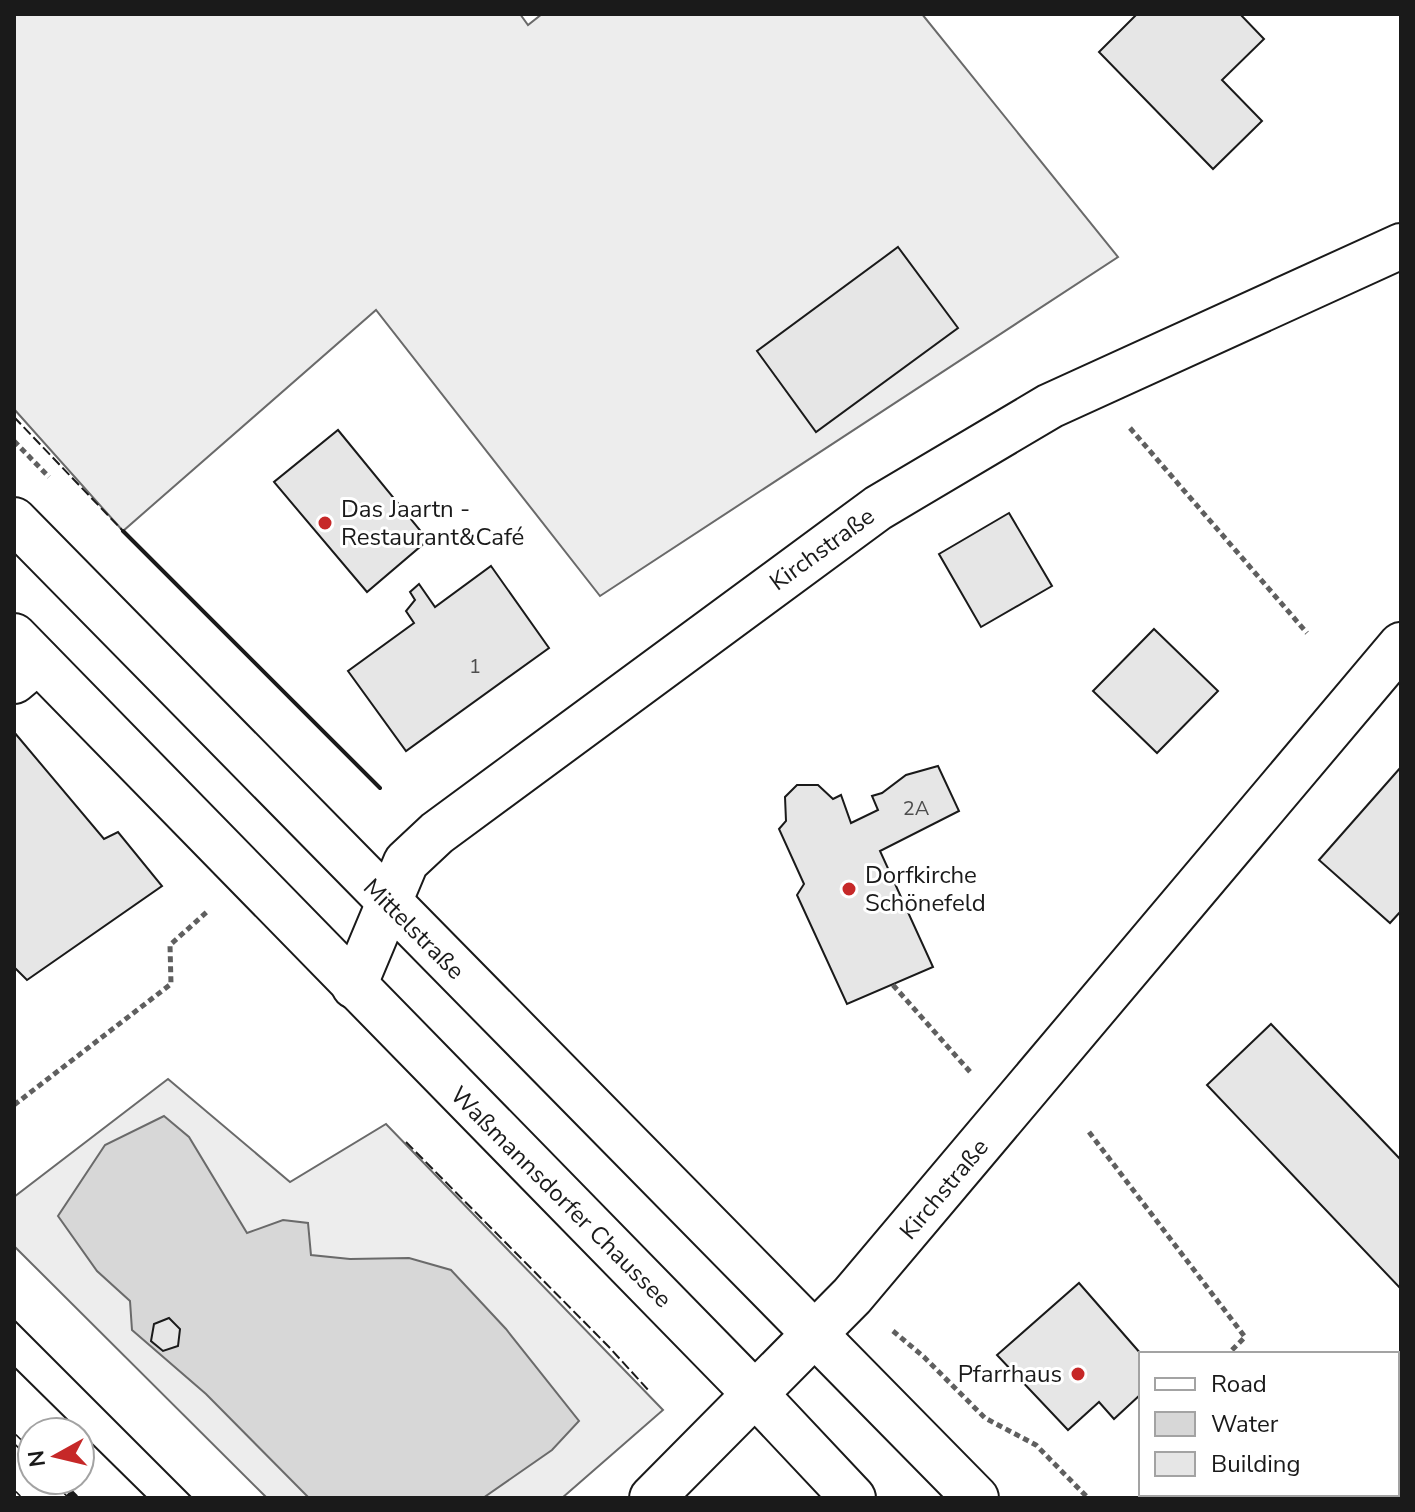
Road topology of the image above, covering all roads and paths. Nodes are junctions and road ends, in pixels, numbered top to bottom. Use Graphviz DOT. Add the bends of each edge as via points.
graph roads {
  1 [pos="1401,246"];
  2 [pos="1129,427"];
  3 [pos="14,520"];
  4 [pos="1307,633"];
  5 [pos="1401,645"];
  6 [pos="22,660"];
  7 [pos="388,904"];
  8 [pos="213,906"];
  9 [pos="893,985"];
  10 [pos="354,986"];
  11 [pos="14,1105"];
  12 [pos="1013,1106"];
  13 [pos="1089,1132"];
  14 [pos="815,1336"];
  15 [pos="1230,1352"];
  16 [pos="756,1395"];
  17 [pos="652,1498"];
  18 [pos="853,1498"];
  19 [pos="976,1498"];
  1 -- 7 [label="main road, Kirchstraße" via="1050,406 878,508 437,833 406,862"];
  2 -- 4 [label="path"];
  3 -- 7 [label="main road, Mittelstraße"];
  5 -- 12 [label="main road, Kirchstraße"];
  6 -- 10 [label="main road, Waßmannsdorfer Chaussee"];
  7 -- 10 [label="main road, Kirchstraße"];
  7 -- 14 [label="main road, Mittelstraße"];
  8 -- 11 [label="path" via="170,945 171,984"];
  9 -- 12 [label="path" via="976,1079"];
  10 -- 16 [label="main road, Waßmannsdorfer Chaussee"];
  12 -- 14 [label="main road, Kirchstraße"];
  13 -- 15 [label="path" via="1245,1337"];
  14 -- 16 [label="main road, Kirchstraße"];
  14 -- 19 [label="main road"];
  16 -- 17 [label="main road, Kirchstraße"];
  16 -- 18 [label="main road, Waßmannsdorfer Chaussee"];
}
